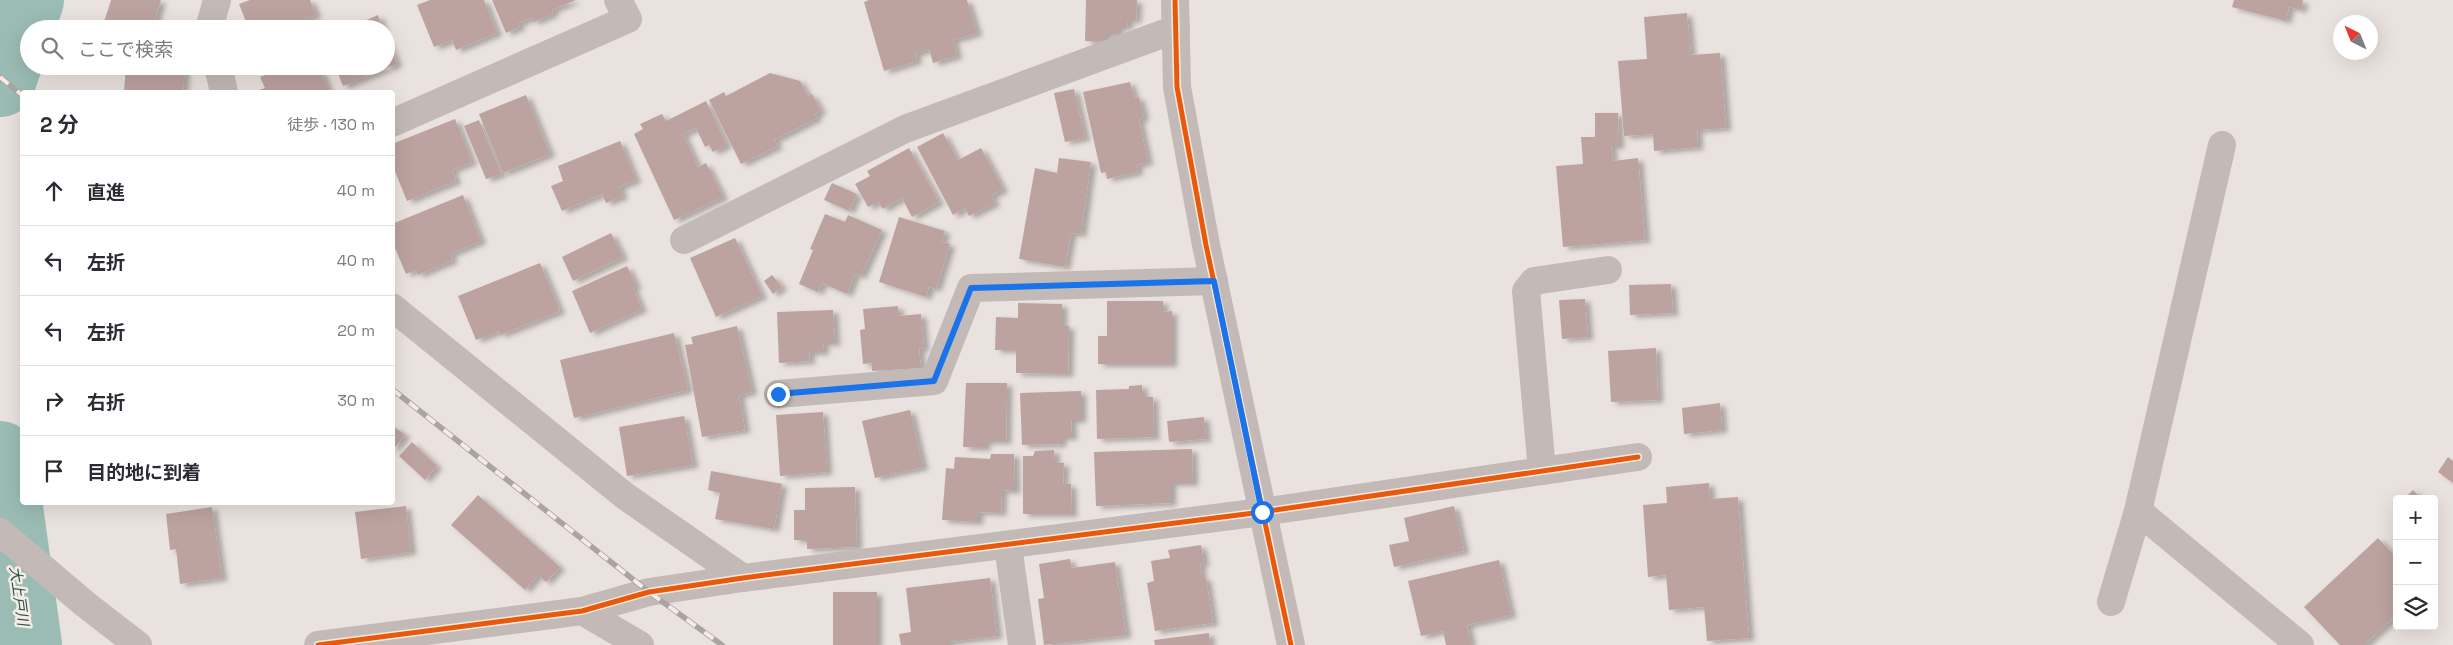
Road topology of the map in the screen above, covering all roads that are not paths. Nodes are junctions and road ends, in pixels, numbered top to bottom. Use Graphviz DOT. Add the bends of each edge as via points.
graph roads {
  1 [pos="216,0"];
  2 [pos="618,0"];
  3 [pos="1175,0"];
  4 [pos="211,20"];
  5 [pos="1176,29"];
  6 [pos="220,75"];
  7 [pos="224,90"];
  8 [pos="395,122"];
  9 [pos="2222,144"];
  10 [pos="684,240"];
  11 [pos="1608,270"];
  12 [pos="1214,281"];
  13 [pos="395,309"];
  14 [pos="778,394"];
  15 [pos="1638,457"];
  16 [pos="1542,471"];
  17 [pos="2138,511"];
  18 [pos="1262,512"];
  19 [pos="0,532"];
  20 [pos="1008,546"];
  21 [pos="743,578"];
  22 [pos="2111,602"];
  23 [pos="582,611"];
  24 [pos="126,640"];
  25 [pos="318,645"];
  26 [pos="640,645"];
  27 [pos="1022,645"];
  28 [pos="1291,645"];
  29 [pos="2300,645"];
  1 -- 4 [label="street"];
  2 -- 8 [label="street" via="628,19"];
  3 -- 5 [label="street"];
  5 -- 10 [label="street" via="905,129"];
  5 -- 12 [label="street" via="1177,87"];
  6 -- 7 [label="street"];
  9 -- 17 [label="street"];
  11 -- 16 [label="street" via="1534,280 1526,291"];
  12 -- 14 [label="street" via="971,288 934,381"];
  12 -- 18 [label="street"];
  13 -- 21 [label="street" via="625,496"];
  15 -- 16 [label="street"];
  16 -- 18 [label="street"];
  17 -- 22 [label="street"];
  17 -- 29 [label="street"];
  18 -- 20 [label="street"];
  18 -- 28 [label="street"];
  19 -- 24 [label="street"];
  20 -- 21 [label="street"];
  20 -- 27 [label="street"];
  21 -- 23 [label="street" via="649,592"];
  23 -- 25 [label="street"];
  23 -- 26 [label="street"];
}
